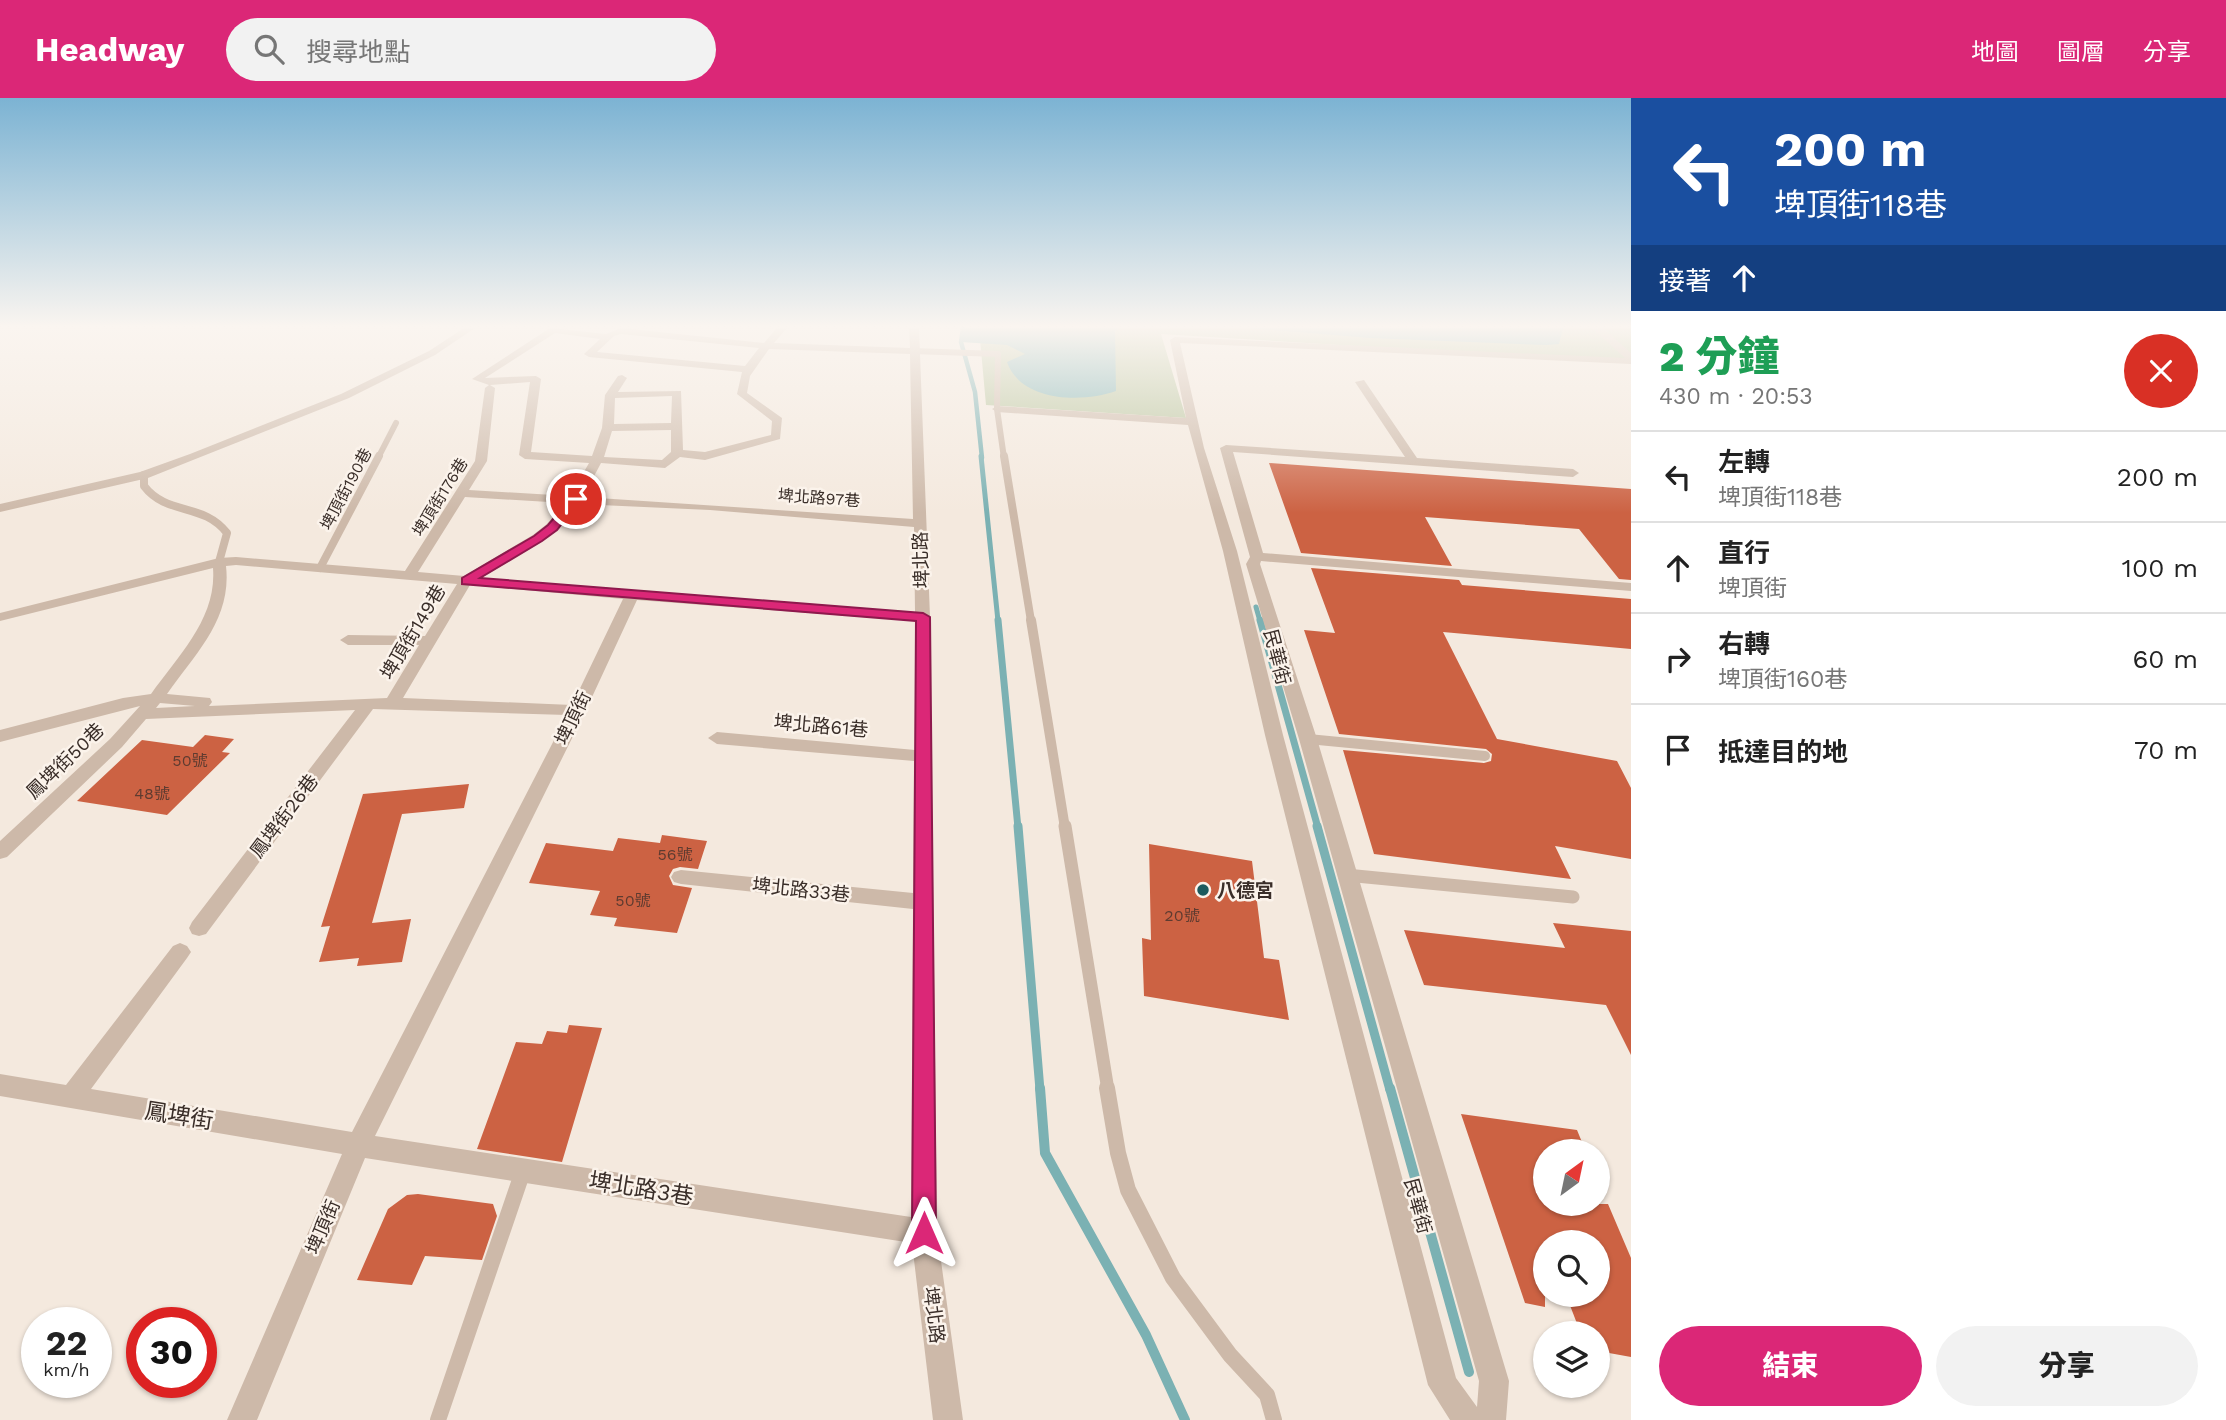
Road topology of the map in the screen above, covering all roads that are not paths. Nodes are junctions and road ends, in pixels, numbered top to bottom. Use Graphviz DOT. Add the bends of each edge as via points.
graph roads {
  1 [pos="358,390"];
  2 [pos="490,390"];
  3 [pos="534,390"];
  4 [pos="614,390"];
  5 [pos="741,390"];
  6 [pos="914,390"];
  7 [pos="997,390"];
  8 [pos="1185,390"];
  9 [pos="1365,390"];
  10 [pos="610,395"];
  11 [pos="997,409"];
  12 [pos="1192,422"];
  13 [pos="396,423"];
  14 [pos="677,426"];
  15 [pos="608,428"];
  16 [pos="677,453"];
  17 [pos="597,459"];
  18 [pos="1413,461"];
  19 [pos="1573,472"];
  20 [pos="144,475"];
  21 [pos="461,493"];
  22 [pos="576,499"];
  23 [pos="0,508"];
  24 [pos="919,523"];
  25 [pos="1256,557"];
  26 [pos="219,562"];
  27 [pos="320,568"];
  28 [pos="409,576"];
  29 [pos="467,581"];
  30 [pos="1631,587"];
  31 [pos="632,596"];
  32 [pos="0,617"];
  33 [pos="923,617"];
  34 [pos="348,640"];
  35 [pos="430,641"];
  36 [pos="156,698"];
  37 [pos="392,703"];
  38 [pos="368,704"];
  39 [pos="295,707"];
  40 [pos="578,710"];
  41 [pos="143,714"];
  42 [pos="0,736"];
  43 [pos="717,738"];
  44 [pos="1308,739"];
  45 [pos="1485,756"];
  46 [pos="922,757"];
  47 [pos="21,832"];
  48 [pos="0,834"];
  49 [pos="0,852"];
  50 [pos="1346,875"];
  51 [pos="681,877"];
  52 [pos="1573,897"];
  53 [pos="922,902"];
  54 [pos="199,928"];
  55 [pos="180,953"];
  56 [pos="0,1084"];
  57 [pos="70,1098"];
  58 [pos="358,1145"];
  59 [pos="523,1171"];
  60 [pos="924,1233"];
  61 [pos="242,1420"];
  62 [pos="438,1420"];
  63 [pos="948,1420"];
  64 [pos="1274,1420"];
  65 [pos="1468,1420"];
  66 [pos="1491,1420"];
  1 -- 20 [label="street"];
  2 -- 21 [label="street, 埤頂街176巷" via="481,461"];
  3 -- 17 [label="street" via="525,455"];
  4 -- 10 [label="street"];
  5 -- 16 [label="street" via="778,420 776,437 705,456"];
  6 -- 24 [label="street, 埤北路"];
  7 -- 11 [label="lane"];
  8 -- 12 [label="street, 民華街"];
  9 -- 18 [label="street"];
  10 -- 14 [label="street" via="677,393"];
  10 -- 15 [label="street"];
  11 -- 12 [label="street"];
  11 -- 64 [label="lane" via="1118,1153 1128,1189 1173,1278 1230,1355 1267,1395"];
  12 -- 65 [label="street, 民華街" via="1230,551 1443,1385"];
  13 -- 27 [label="lane, 埤頂街190巷"];
  14 -- 15 [label="street"];
  14 -- 16 [label="street"];
  15 -- 17 [label="street"];
  16 -- 17 [label="street" via="666,464"];
  17 -- 22 [label="street"];
  18 -- 19 [label="street"];
  18 -- 25 [label="street" via="1226,448"];
  20 -- 23 [label="street"];
  20 -- 26 [label="lane" via="144,486 157,500 221,523 227,533"];
  21 -- 22 [label="street, 埤北路97巷"];
  21 -- 28 [label="street, 埤頂街176巷"];
  22 -- 24 [label="street, 埤北路97巷"];
  22 -- 29 [label="street" via="538,538"];
  24 -- 33 [label="street, 埤北路"];
  25 -- 30 [label="street"];
  25 -- 44 [label="street" via="1253,564"];
  26 -- 27 [label="street"];
  26 -- 32 [label="street"];
  26 -- 36 [label="street, 鳳埤街50巷" via="218,604 210,622"];
  27 -- 28 [label="street"];
  28 -- 29 [label="street"];
  29 -- 31 [label="street"];
  29 -- 35 [label="street, 埤頂街149巷"];
  31 -- 33 [label="street"];
  31 -- 40 [label="street, 埤頂街"];
  33 -- 46 [label="street, 埤北路"];
  34 -- 35 [label="street"];
  35 -- 37 [label="street, 埤頂街149巷"];
  36 -- 39 [label="street"];
  36 -- 41 [label="street, 鳳埤街50巷"];
  36 -- 42 [label="street"];
  37 -- 38 [label="street"];
  37 -- 40 [label="street"];
  38 -- 39 [label="street"];
  38 -- 54 [label="street, 鳳埤街26巷"];
  39 -- 41 [label="street"];
  40 -- 58 [label="street, 埤頂街"];
  41 -- 47 [label="street, 鳳埤街50巷"];
  43 -- 46 [label="street, 埤北路61巷"];
  44 -- 45 [label="lane"];
  44 -- 50 [label="street"];
  46 -- 53 [label="street, 埤北路"];
  47 -- 48 [label="street"];
  47 -- 49 [label="street, 鳳埤街50巷"];
  50 -- 52 [label="lane"];
  50 -- 66 [label="street" via="1494,1381"];
  51 -- 53 [label="street, 埤北路33巷"];
  53 -- 60 [label="street, 埤北路"];
  55 -- 57 [label="street"];
  56 -- 57 [label="street, 鳳埤街"];
  57 -- 58 [label="street, 鳳埤街"];
  58 -- 59 [label="street, 埤北路3巷"];
  58 -- 61 [label="street, 埤頂街"];
  59 -- 60 [label="street, 埤北路3巷"];
  59 -- 62 [label="lane"];
  60 -- 63 [label="street, 埤北路"];
}
